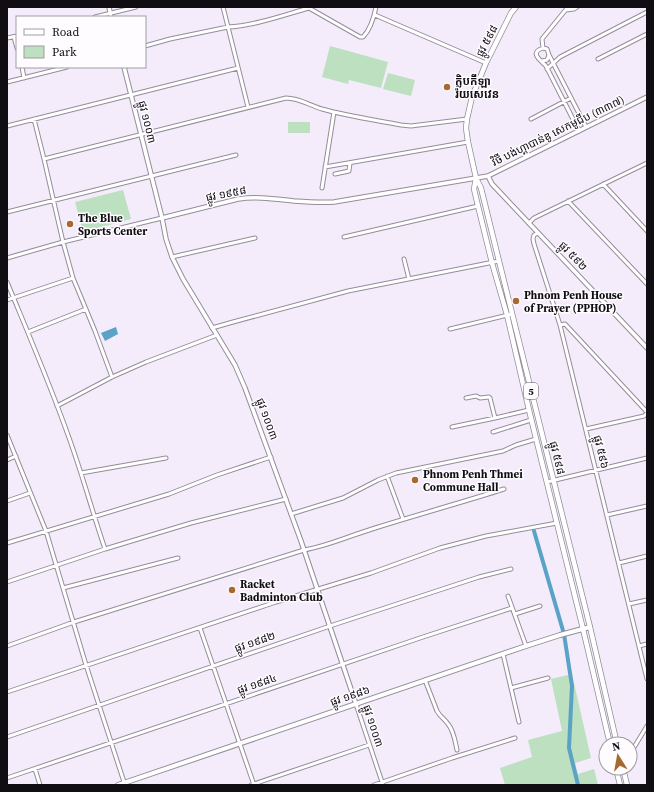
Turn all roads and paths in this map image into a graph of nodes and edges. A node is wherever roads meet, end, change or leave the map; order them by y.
1 (109, 7) edge
2 (136, 7) edge
3 (223, 7) edge
4 (376, 7) edge
5 (516, 7) edge
6 (577, 7) edge
7 (309, 8) edge
8 (567, 9) edge
9 (647, 12) edge
10 (111, 15) edge
11 (374, 15) junction
12 (228, 27) junction
13 (647, 34) edge
14 (16, 36) edge
15 (7, 38) edge
16 (146, 46) edge
17 (543, 48) junction
18 (549, 55) junction
19 (598, 59) dead end
20 (542, 61) junction
21 (486, 63) junction
22 (553, 63) junction
23 (22, 68) edge
24 (63, 68) edge
25 (124, 68) edge
26 (238, 68) junction
27 (547, 69) junction
28 (24, 78) junction
29 (7, 82) edge
30 (130, 94) junction
31 (647, 97) edge
32 (571, 98) junction
33 (564, 102) junction
34 (248, 107) junction
35 (334, 112) junction
36 (34, 119) junction
37 (467, 119) junction
38 (531, 119) dead end
39 (7, 126) edge
40 (586, 127) junction
41 (579, 131) junction
42 (141, 134) junction
43 (468, 142) junction
44 (236, 154) dead end
45 (44, 159) junction
46 (350, 163) junction
47 (647, 163) edge
48 (325, 167) junction
49 (335, 174) dead end
50 (151, 176) junction
51 (488, 176) junction
52 (476, 178) junction
53 (603, 184) junction
54 (322, 188) dead end
55 (54, 201) junction
56 (568, 201) junction
57 (478, 206) junction
58 (7, 212) edge
59 (162, 218) junction
60 (528, 223) junction
61 (647, 231) edge
62 (538, 233) junction
63 (344, 237) dead end
64 (255, 238) dead end
65 (63, 242) junction
66 (172, 257) junction
67 (7, 258) edge
68 (404, 259) dead end
69 (499, 261) junction
70 (492, 263) junction
71 (73, 278) junction
72 (409, 279) junction
73 (7, 282) edge
74 (647, 284) edge
75 (14, 298) junction
76 (7, 300) edge
77 (86, 309) junction
78 (509, 315) junction
79 (560, 325) junction
80 (212, 328) junction
81 (450, 329) dead end
82 (28, 332) junction
83 (217, 335) junction
84 (647, 348) edge
85 (112, 377) junction
86 (466, 398) dead end
87 (57, 406) junction
88 (529, 410) junction
89 (647, 413) edge
90 (495, 418) junction
91 (531, 420) junction
92 (452, 427) dead end
93 (586, 429) junction
94 (493, 432) dead end
95 (7, 435) edge
96 (536, 439) junction
97 (16, 456) junction
98 (271, 457) junction
99 (166, 458) dead end
100 (647, 458) edge
101 (7, 460) edge
102 (596, 470) junction
103 (81, 473) junction
104 (387, 476) junction
105 (553, 480) junction
106 (547, 482) junction
107 (504, 489) dead end
108 (30, 493) junction
109 (286, 499) junction
110 (7, 501) edge
111 (647, 506) edge
112 (291, 514) junction
113 (607, 515) junction
114 (94, 516) junction
115 (403, 519) junction
116 (557, 523) junction
117 (46, 531) junction
118 (7, 543) edge
119 (105, 549) junction
120 (304, 550) junction
121 (647, 556) edge
122 (178, 558) dead end
123 (619, 563) junction
124 (56, 565) junction
125 (511, 569) dead end
126 (7, 582) edge
127 (63, 588) junction
128 (317, 589) junction
129 (508, 596) dead end
130 (647, 600) edge
131 (629, 604) junction
132 (540, 606) dead end
133 (512, 608) junction
134 (515, 614) junction
135 (74, 622) junction
136 (330, 626) junction
137 (200, 628) junction
138 (590, 628) junction
139 (583, 629) junction
140 (647, 644) edge
141 (7, 646) edge
142 (526, 646) junction
143 (639, 646) junction
144 (503, 654) junction
145 (342, 664) junction
146 (86, 665) junction
147 (213, 666) junction
148 (600, 668) junction
149 (592, 669) junction
150 (548, 678) dead end
151 (647, 679) edge
152 (425, 680) junction
153 (511, 688) junction
154 (7, 692) edge
155 (226, 704) junction
156 (356, 704) junction
157 (99, 705) junction
158 (519, 722) dead end
159 (647, 726) edge
160 (608, 736) edge
161 (615, 736) edge
162 (7, 737) edge
163 (515, 738) dead end
164 (638, 741) edge
165 (111, 743) junction
166 (240, 743) junction
167 (369, 745) junction
168 (458, 750) dead end
169 (35, 769) junction
170 (7, 778) edge
171 (124, 784) edge
172 (382, 784) edge
173 (40, 785) edge
174 (118, 785) edge
175 (253, 785) edge
176 (374, 785) edge

1 - 10 street
2 - 10 street
3 - 12 street
4 - 11 street
5 - 21 main road, ផ្លូវ ៥៩៨ / 5
6 - 8 street
7 - 11 street
7 - 12 street
8 - 17 street
9 - 22 street
11 - 21 street
12 - 16 street
12 - 26 street
13 - 19 street
14 - 15 street
17 - 18 street
17 - 20 street
18 - 20 street
18 - 22 street
20 - 27 street
21 - 37 main road, ផ្លូវ ៥៩៨ / 5
22 - 27 street
22 - 32 street
23 - 28 street
24 - 28 street
25 - 30 street, ផ្លូវ ១០០៣
26 - 30 street
26 - 34 street
27 - 33 street
28 - 29 street
30 - 36 street
30 - 42 street, ផ្លូវ ១០០៣
31 - 40 street, វិថី បង់ហ្គាបាន់ឌូ សេកមូជីប (៣៣៧)
32 - 33 street
32 - 40 street
33 - 38 street
33 - 41 street
34 - 35 street
34 - 42 street
35 - 37 street
35 - 48 street
36 - 39 street
36 - 45 street
37 - 43 main road, ផ្លូវ ៥៩៨ / 5
40 - 41 street, វិថី បង់ហ្គាបាន់ឌូ សេកមូជីប (៣៣៧)
41 - 51 street, វិថី បង់ហ្គាបាន់ឌូ សេកមូជីប (៣៣៧)
42 - 45 street
42 - 50 street, ផ្លូវ ១០០៣
43 - 46 street
43 - 52 main road, ផ្លូវ ៥៩៨ / 5
44 - 50 street
45 - 55 street
46 - 48 street
46 - 49 street
47 - 53 street
48 - 54 street
50 - 55 street
50 - 59 street, ផ្លូវ ១០០៣
51 - 52 street, វិថី បង់ហ្គាបាន់ឌូ សេកមូជីប (៣៣៧)
51 - 60 street, ផ្លូវ ៥៩២
52 - 57 main road, ផ្លូវ ៥៩៨ / 5
52 - 59 street, ផ្លូវ ១៩៥៨
52 - 69 main road, ផ្លូវ ៥៩៨ / 5
53 - 56 street
53 - 61 street
55 - 58 street
55 - 65 street
56 - 60 street
56 - 74 street
57 - 63 street
57 - 70 main road, ផ្លូវ ៥៩៨ / 5
59 - 65 street, ផ្លូវ ១៩៥៨
59 - 66 street, ផ្លូវ ១០០៣
60 - 62 street, ផ្លូវ ៥៩២
62 - 79 street, ផ្លូវ ៥៩៦
62 - 84 street, ផ្លូវ ៥៩២
64 - 66 street
65 - 67 street, ផ្លូវ ១៩៥៨
65 - 71 street
66 - 80 street, ផ្លូវ ១០០៣
68 - 72 street
69 - 70 street
69 - 78 main road, ផ្លូវ ៥៩៨ / 5
70 - 72 street
70 - 78 main road, ផ្លូវ ៥៩៨ / 5
71 - 75 street
71 - 77 street
72 - 80 street
73 - 75 street
75 - 76 street
75 - 82 street
77 - 82 street
77 - 85 street
78 - 81 street
78 - 88 main road, ផ្លូវ ៥៩៨ / 5
78 - 105 main road, ផ្លូវ ៥៩៨ / 5
79 - 89 street
79 - 93 street, ផ្លូវ ៥៩៦
80 - 83 street, ផ្លូវ ១០០៣
82 - 87 street
83 - 85 street
83 - 98 street, ផ្លូវ ១០០៣
85 - 87 street
86 - 90 street
87 - 103 street
88 - 90 street
88 - 91 main road, ផ្លូវ ៥៩៨ / 5
89 - 93 street
90 - 92 street
91 - 94 street
91 - 96 main road, ផ្លូវ ៥៩៨ / 5
93 - 102 street, ផ្លូវ ៥៩៦
95 - 97 street
96 - 104 street
96 - 106 main road, ផ្លូវ ៥៩៨ / 5
97 - 101 street
97 - 108 street
98 - 109 street, ផ្លូវ ១០០៣
98 - 114 street
99 - 103 street
100 - 102 street
102 - 105 street
102 - 113 street, ផ្លូវ ៥៩៦
103 - 114 street
104 - 112 street
104 - 115 street
105 - 106 street
105 - 138 main road, ផ្លូវ ៥៩៨ / 5
106 - 116 main road, ផ្លូវ ៥៩៨ / 5
107 - 115 street
108 - 110 street
108 - 117 street
109 - 112 street, ផ្លូវ ១០០៣
109 - 119 street
111 - 113 street
112 - 120 street, ផ្លូវ ១០០៣
113 - 123 street, ផ្លូវ ៥៩៦
114 - 117 street
114 - 119 street
115 - 120 street
116 - 128 street
116 - 139 main road, ផ្លូវ ៥៩៨ / 5
117 - 118 street
117 - 124 street
119 - 124 street
120 - 128 street, ផ្លូវ ១០០៣
120 - 135 street
121 - 123 street
122 - 127 street
123 - 131 street, ផ្លូវ ៥៩៦
124 - 126 street
124 - 127 street
125 - 136 street, ផ្លូវ ១៩៨២
127 - 135 street
128 - 136 street, ផ្លូវ ១០០៣
128 - 137 street
129 - 133 street
130 - 131 street
131 - 143 street, ផ្លូវ ៥៩៦
132 - 134 street
133 - 134 street
133 - 145 street, ផ្លូវ ១៩៨៤
134 - 142 street
135 - 141 street
135 - 146 street
136 - 145 street, ផ្លូវ ១០០៣
136 - 147 street, ផ្លូវ ១៩៨២
137 - 146 street
137 - 147 street
138 - 139 main road, ផ្លូវ ១៩៨៦
138 - 148 main road, ផ្លូវ ៥៩៨ / 5
139 - 142 main road, ផ្លូវ ១៩៨៦
139 - 149 main road, ផ្លូវ ៥៩៨ / 5
140 - 143 street
142 - 144 main road, ផ្លូវ ១៩៨៦
143 - 151 street, ផ្លូវ ៥៩៦
144 - 152 main road, ផ្លូវ ១៩៨៦
144 - 153 street
145 - 155 street, ផ្លូវ ១៩៨៤
145 - 156 street, ផ្លូវ ១០០៣
146 - 154 street
146 - 157 street
147 - 155 street
147 - 157 street, ផ្លូវ ១៩៨២
148 - 149 main road
148 - 161 main road, ផ្លូវ ៥៩៨ / 5
149 - 160 main road, ផ្លូវ ៥៩៨ / 5
150 - 153 street
152 - 156 main road, ផ្លូវ ១៩៨៦
152 - 168 street
153 - 158 street
155 - 165 street, ផ្លូវ ១៩៨៤
155 - 166 street
156 - 166 main road, ផ្លូវ ១៩៨៦
156 - 167 street, ផ្លូវ ១០០៣
157 - 162 street, ផ្លូវ ១៩៨២
157 - 165 street
159 - 164 street
163 - 172 street
165 - 169 street, ផ្លូវ ១៩៨៤
165 - 171 street
166 - 171 main road, ផ្លូវ ១៩៨៦
166 - 175 street
167 - 172 street, ផ្លូវ ១០០៣
167 - 175 street
169 - 170 street, ផ្លូវ ១៩៨៤
169 - 173 street
171 - 174 main road, ផ្លូវ ១៩៨៦
172 - 176 street

